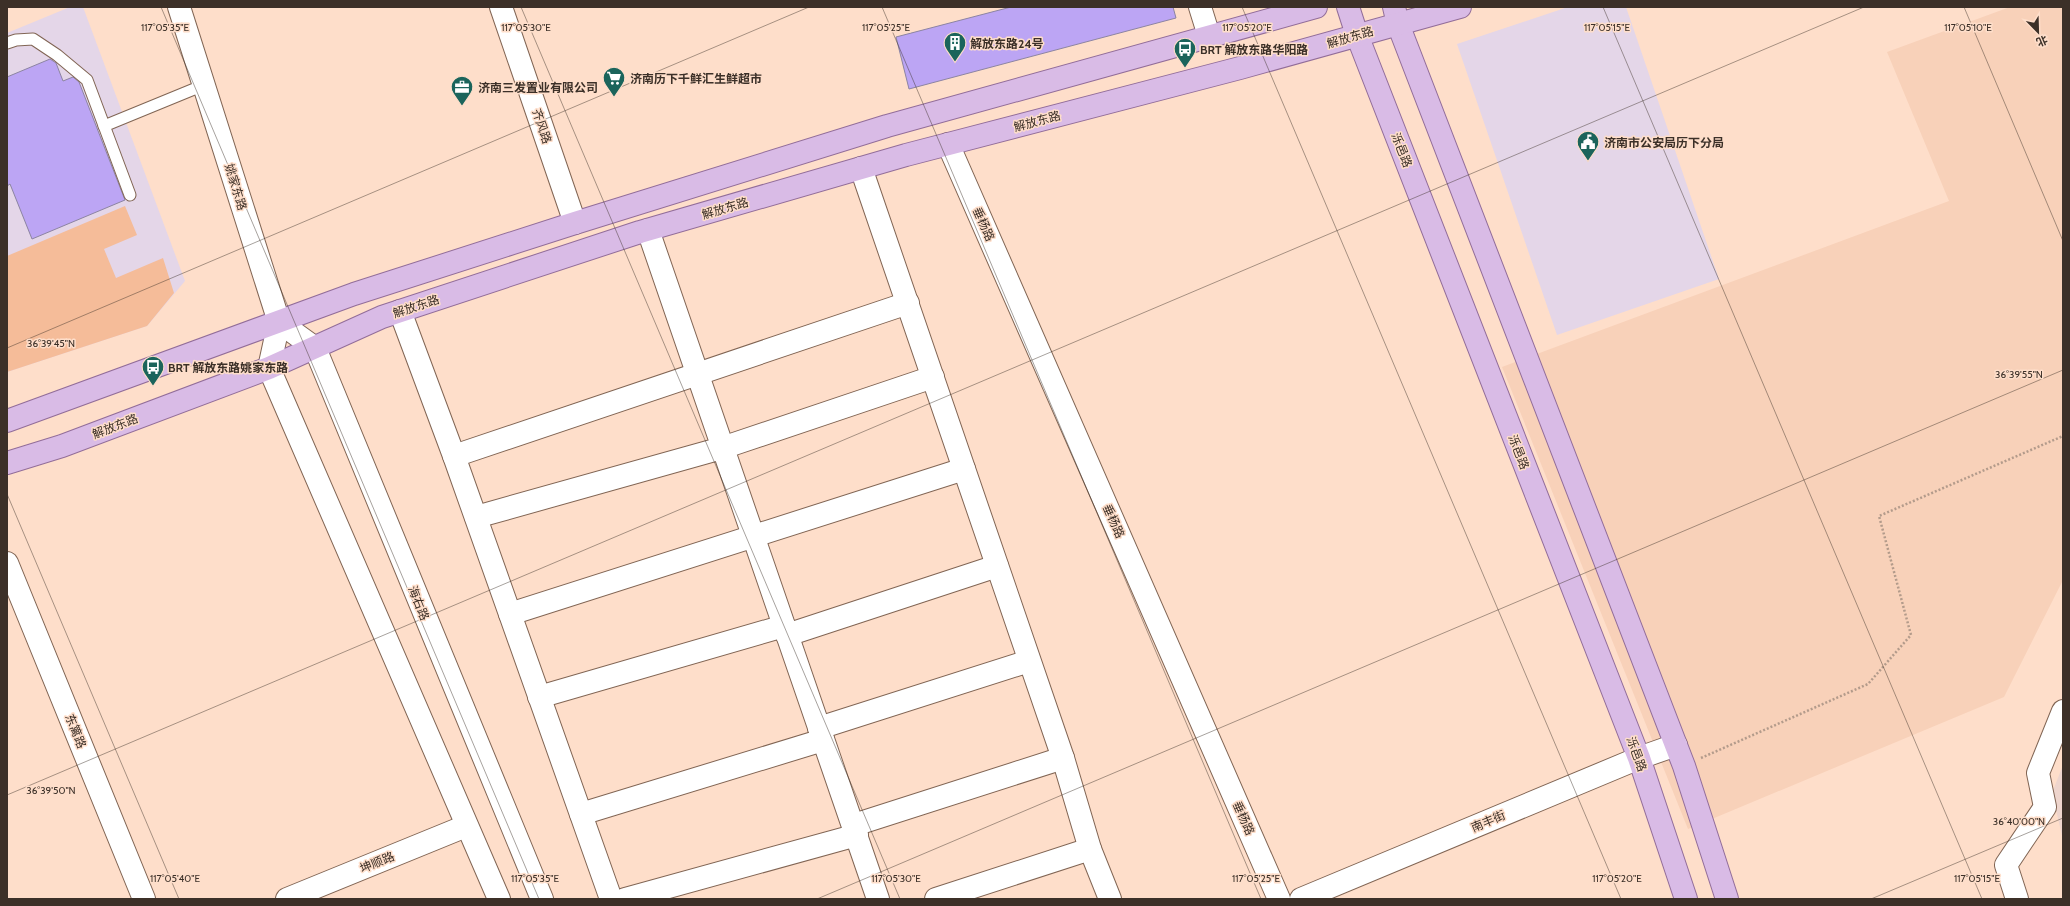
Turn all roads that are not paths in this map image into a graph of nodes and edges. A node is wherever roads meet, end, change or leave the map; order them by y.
1 (179, 7) edge
2 (501, 7) edge
3 (1200, 7) edge
4 (1316, 7) edge
5 (1348, 7) edge
6 (1460, 7) edge
7 (1396, 15) edge
8 (1357, 35) junction
9 (1209, 36) junction
10 (7, 43) edge
11 (204, 85) junction
12 (104, 126) junction
13 (948, 144) junction
14 (861, 168) junction
15 (130, 194) dead end
16 (575, 223) junction
17 (648, 230) junction
18 (908, 303) junction
19 (400, 311) junction
20 (279, 322) junction
21 (314, 348) junction
22 (269, 368) junction
23 (697, 374) junction
24 (933, 376) junction
25 (7, 421) edge
26 (722, 448) junction
27 (454, 456) junction
28 (7, 463) edge
29 (964, 469) junction
30 (476, 517) junction
31 (753, 537) junction
32 (7, 563) edge
33 (997, 566) junction
34 (510, 614) junction
35 (785, 630) junction
36 (1030, 660) junction
37 (539, 696) junction
38 (2063, 711) edge
39 (821, 734) junction
40 (1676, 745) junction
41 (1063, 758) junction
42 (1639, 758) junction
43 (2054, 804) edge
44 (581, 814) junction
45 (466, 826) junction
46 (856, 830) junction
47 (1090, 849) junction
48 (950, 897) edge
49 (144, 899) edge
50 (287, 899) edge
51 (499, 899) edge
52 (542, 899) edge
53 (611, 899) edge
54 (625, 899) edge
55 (878, 899) edge
56 (1110, 899) edge
57 (1279, 899) edge
58 (1301, 899) edge
59 (1686, 899) edge
60 (1727, 899) edge
61 (2017, 899) edge

1 - 11 street, 姚家东路
2 - 16 street, 齐风路
3 - 9 street
4 - 9 main road
5 - 8 main road, 泺邑路
6 - 7 main road, 解放东路
7 - 8 main road, 解放东路
7 - 40 main road
8 - 13 main road, 解放东路
8 - 42 main road, 泺邑路
9 - 16 main road
10 - 12 lane
11 - 12 lane
11 - 20 street, 姚家东路
12 - 15 lane
13 - 14 main road, 解放东路
13 - 57 street, 垂杨路
14 - 17 main road, 解放东路
14 - 18 street
16 - 20 main road
17 - 19 main road, 解放东路
17 - 23 street
18 - 23 street
18 - 24 street
19 - 21 main road, 解放东路
19 - 27 street
20 - 21 street
20 - 22 street, 姚家东路
20 - 25 main road
21 - 22 main road, 解放东路
21 - 52 street, 海右路
22 - 28 main road, 解放东路
22 - 45 street
23 - 26 street
23 - 27 street
24 - 26 street
24 - 29 street
26 - 30 street
26 - 31 street
27 - 30 street
29 - 31 street
29 - 33 street
30 - 34 street
31 - 34 street
31 - 35 street
32 - 49 street, 东篱路
33 - 35 street
33 - 36 street
34 - 37 street
35 - 37 street
35 - 39 street
36 - 39 street
36 - 41 street
37 - 44 street
38 - 43 street
39 - 44 street
39 - 46 street
40 - 42 street, 南丰街
40 - 60 main road
41 - 46 street
41 - 47 street
42 - 58 street, 南丰街
42 - 59 main road, 泺邑路
43 - 61 street
44 - 53 street
45 - 50 street, 坤顺路
45 - 51 street
46 - 54 street
46 - 55 street
47 - 48 street
47 - 56 street

